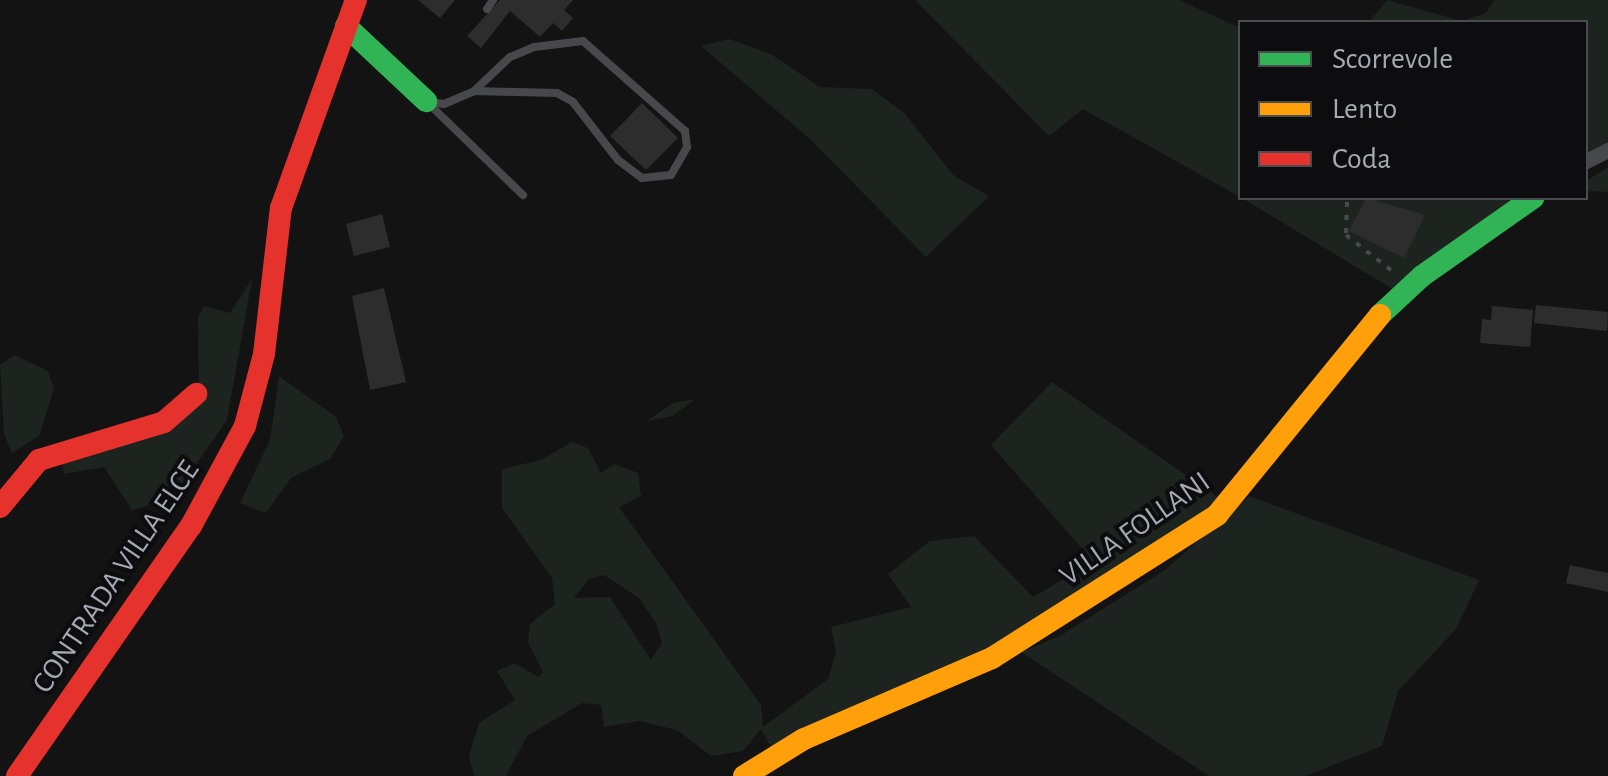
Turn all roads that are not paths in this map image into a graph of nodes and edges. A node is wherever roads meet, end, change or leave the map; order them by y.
1 (356, 0) edge
2 (494, 0) edge
3 (488, 9) dead end
4 (346, 26) junction
5 (474, 91) junction
6 (426, 101) junction
7 (522, 195) dead end
8 (1530, 200) edge
9 (196, 394) dead end
10 (0, 507) edge
11 (17, 776) edge
12 (744, 776) edge

1 - 4 street, CONTRADA VILLA ELCE
2 - 3 lane
4 - 6 street
4 - 11 street, CONTRADA VILLA ELCE
5 - 5 lane
5 - 6 lane
6 - 7 lane
8 - 12 street, VILLA FOLLANI
9 - 10 street

